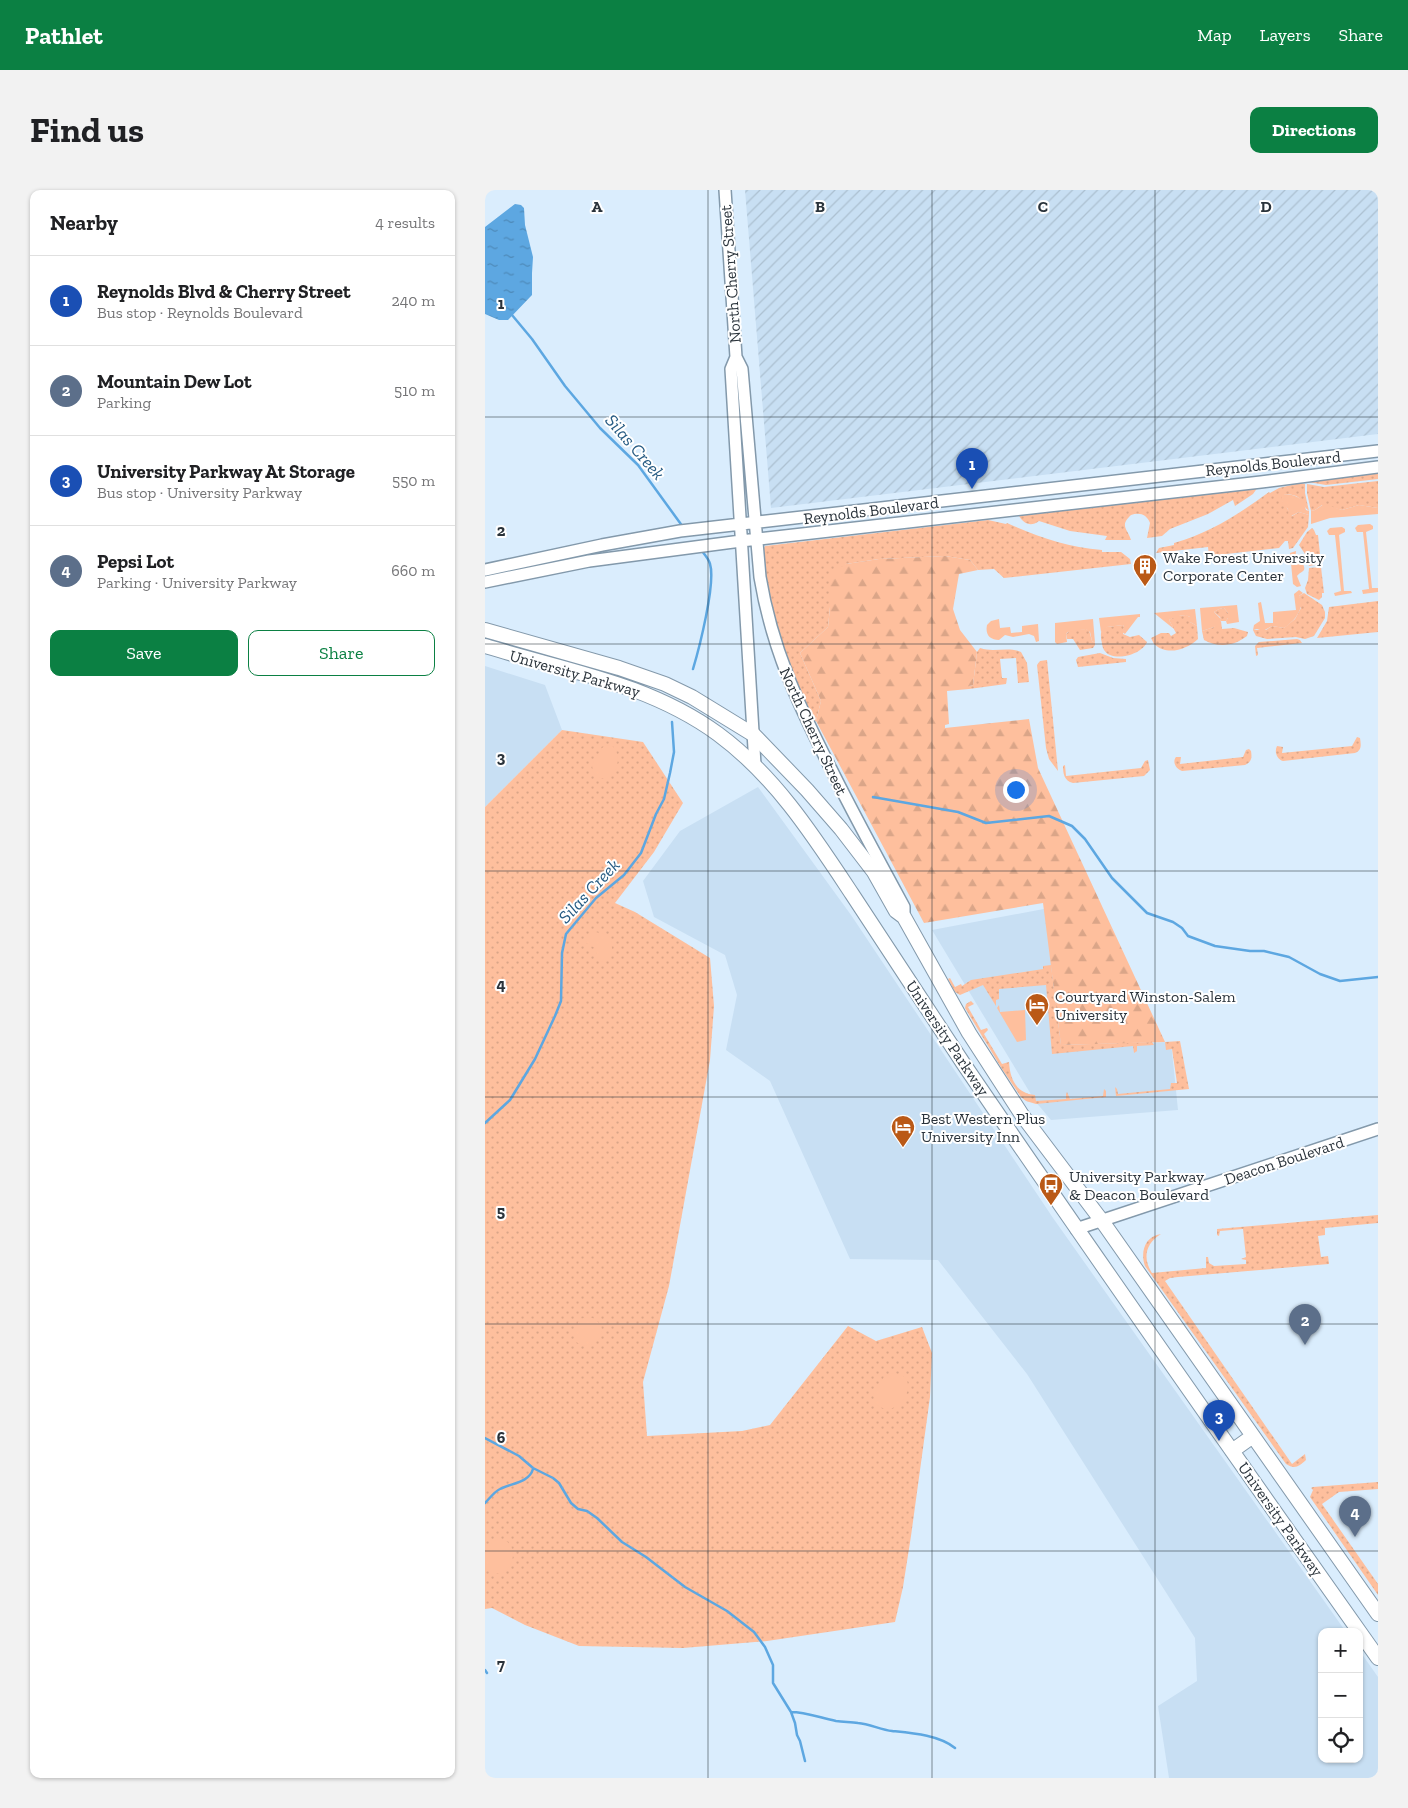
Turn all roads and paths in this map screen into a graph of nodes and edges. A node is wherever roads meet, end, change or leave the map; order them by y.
1 (725, 190) edge
2 (736, 357) junction
3 (1378, 451) edge
4 (1378, 467) edge
5 (755, 523) junction
6 (740, 524) junction
7 (757, 540) junction
8 (741, 541) junction
9 (485, 570) edge
10 (485, 582) edge
11 (485, 630) edge
12 (485, 646) edge
13 (754, 735) junction
14 (755, 765) junction
15 (905, 917) junction
16 (1378, 1130) edge
17 (1102, 1221) junction
18 (1076, 1229) junction
19 (1253, 1436) junction
20 (1232, 1450) junction
21 (1378, 1614) edge
22 (1377, 1654) edge

1 - 2 main road, North Cherry Street
2 - 5 main road, North Cherry Street
2 - 6 main road, North Cherry Street
3 - 5 main road, Reynolds Boulevard
4 - 7 main road, Reynolds Boulevard
5 - 6 main road, Reynolds Boulevard
5 - 7 main road, North Cherry Street
6 - 8 main road, North Cherry Street
6 - 9 main road, Reynolds Boulevard
7 - 8 main road, Reynolds Boulevard
7 - 15 main road, North Cherry Street
8 - 10 main road, Reynolds Boulevard
8 - 13 main road, North Cherry Street
11 - 13 main road, University Parkway
12 - 14 main road, University Parkway
13 - 14 main road, North Cherry Street
13 - 15 main road, University Parkway
14 - 18 main road, University Parkway
15 - 17 main road, University Parkway
16 - 17 main road, Deacon Boulevard
17 - 18 main road, Deacon Boulevard
17 - 19 main road, University Parkway
18 - 20 main road, University Parkway
19 - 20 main road
19 - 21 main road, University Parkway
20 - 22 main road, University Parkway

